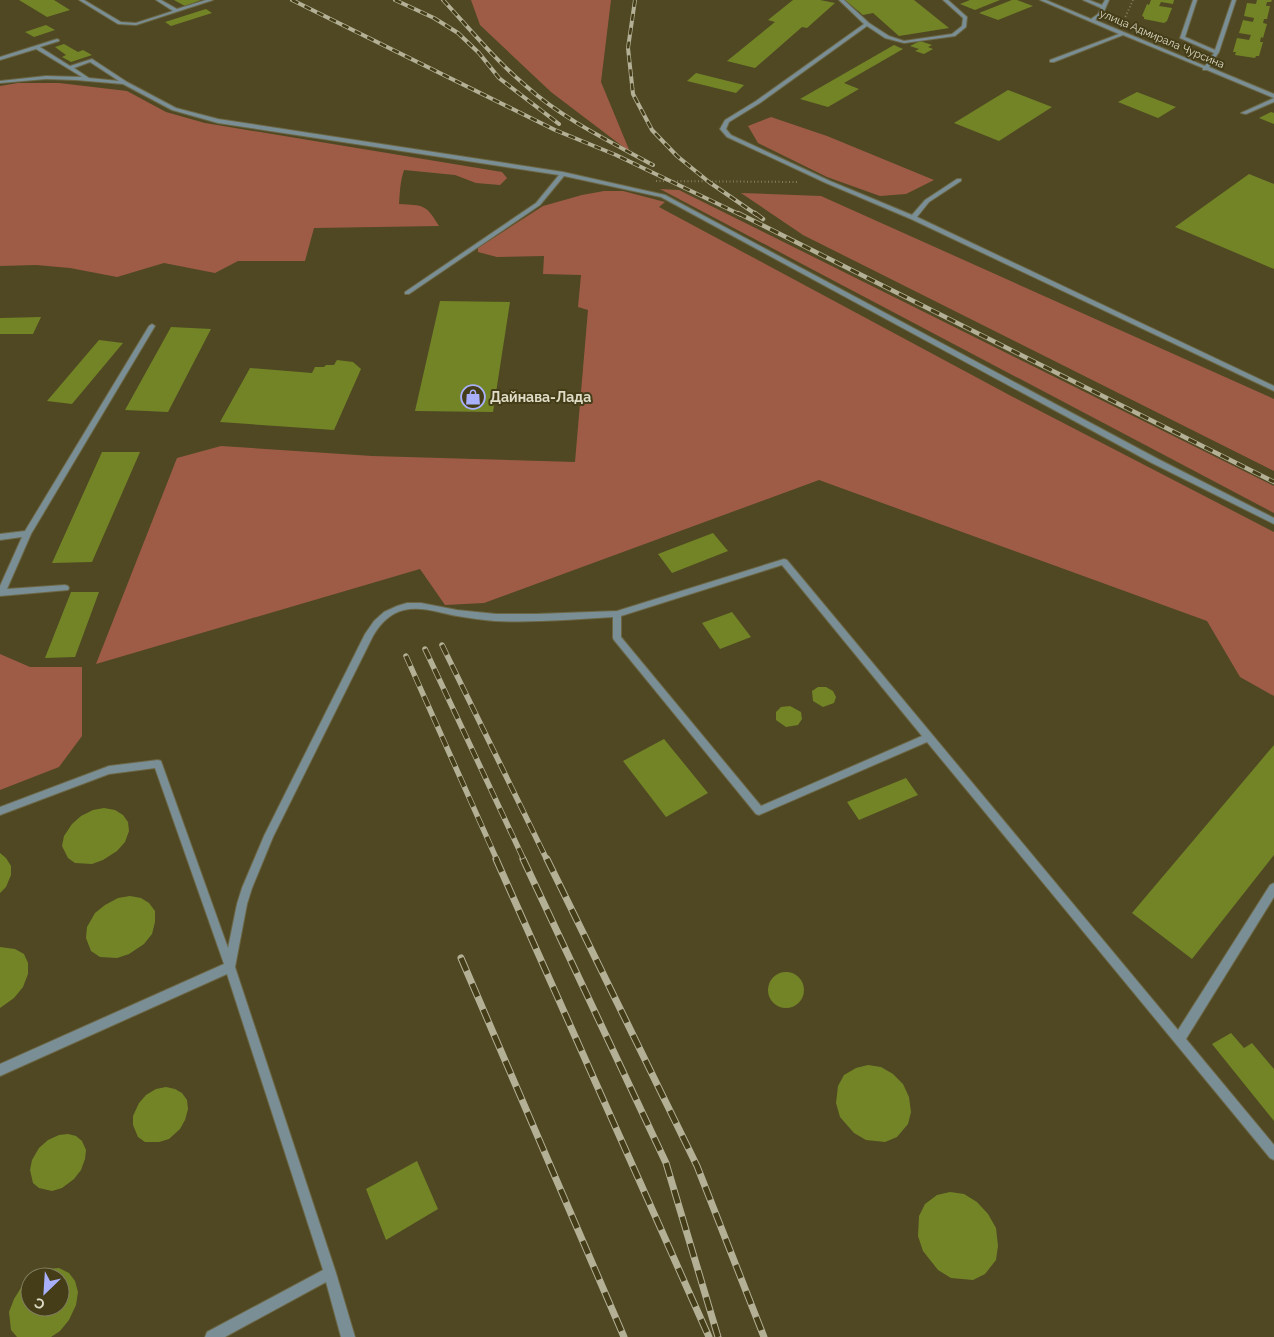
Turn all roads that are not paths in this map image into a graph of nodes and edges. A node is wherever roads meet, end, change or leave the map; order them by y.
1 (81, 0) edge
2 (158, 0) edge
3 (211, 0) edge
4 (841, 0) edge
5 (945, 0) edge
6 (1042, 0) edge
7 (1084, 0) edge
8 (1107, 0) edge
9 (1195, 0) edge
10 (1234, 0) edge
11 (1104, 7) junction
12 (177, 11) junction
13 (1091, 21) junction
14 (867, 24) junction
15 (1122, 34) junction
16 (58, 40) dead end
17 (36, 47) junction
18 (1217, 52) junction
19 (0, 59) edge
20 (1052, 61) dead end
21 (69, 68) junction
22 (1205, 69) junction
23 (89, 79) junction
24 (0, 82) edge
25 (125, 83) junction
26 (1274, 98) edge
27 (1244, 113) dead end
28 (563, 174) junction
29 (959, 180) dead end
30 (913, 218) junction
31 (407, 293) dead end
32 (152, 326) dead end
33 (1274, 389) edge
34 (1274, 521) edge
35 (27, 534) junction
36 (0, 537) edge
37 (65, 588) dead end
38 (1, 593) edge
39 (617, 614) junction
40 (929, 737) junction
41 (0, 811) edge
42 (1274, 888) edge
43 (230, 967) junction
44 (1179, 1039) junction
45 (0, 1070) edge
46 (1274, 1154) edge
47 (330, 1273) junction
48 (212, 1337) edge
49 (348, 1337) edge

1 - 12 street
2 - 12 street
3 - 12 street
4 - 14 street
5 - 14 street
6 - 13 street, улица Адмирала Чурсина
7 - 11 street
8 - 11 street
9 - 18 street
10 - 18 street
11 - 13 street
13 - 15 street, улица Адмирала Чурсина
14 - 30 street
15 - 20 street
15 - 22 street, улица Адмирала Чурсина
16 - 17 street
17 - 19 street
17 - 21 street
18 - 22 street
21 - 23 street
21 - 25 street
22 - 26 street, улица Адмирала Чурсина
23 - 24 street
23 - 25 street
25 - 28 street
26 - 27 street
28 - 31 lane
28 - 34 street
29 - 30 street
30 - 33 street
32 - 35 street
35 - 36 street
35 - 38 street
37 - 38 street
39 - 40 street
39 - 40 street
39 - 43 street
40 - 44 street
41 - 43 street
42 - 44 street
43 - 45 street
43 - 47 street
44 - 46 street
47 - 48 street
47 - 49 street

